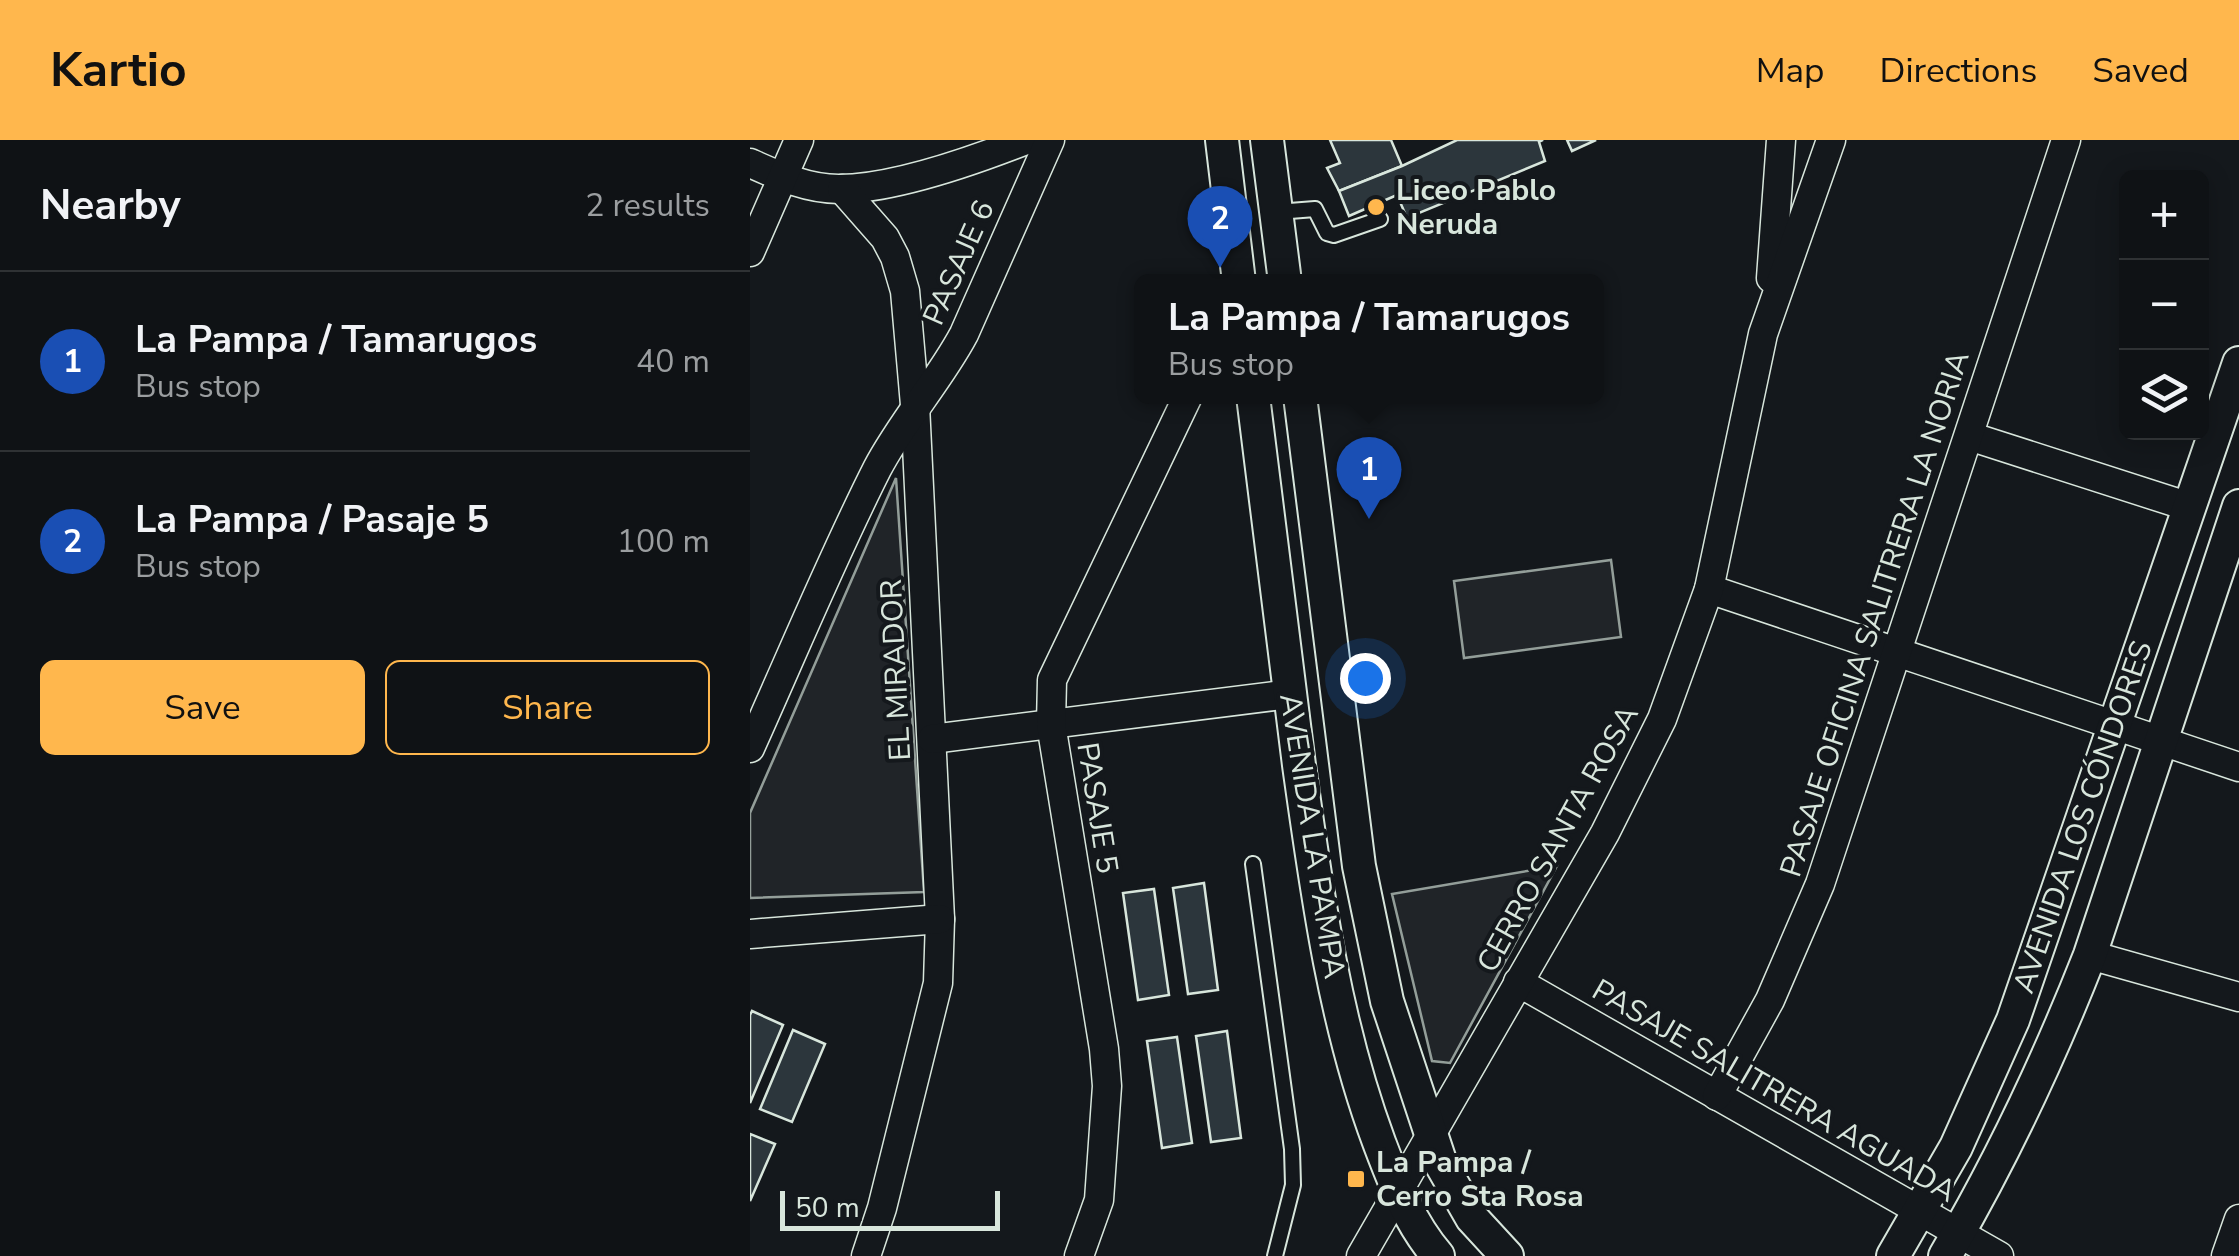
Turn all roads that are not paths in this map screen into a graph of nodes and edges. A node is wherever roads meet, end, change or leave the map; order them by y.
1 (799, 140) edge
2 (1026, 140) edge
3 (1050, 140) edge
4 (1222, 140) edge
5 (1268, 140) edge
6 (1781, 140) edge
7 (1831, 140) edge
8 (2066, 140) edge
9 (750, 164) edge
10 (782, 178) junction
11 (842, 189) junction
12 (1276, 212) junction
13 (1380, 219) dead end
14 (750, 252) edge
15 (1237, 274) edge
16 (1284, 274) edge
17 (1763, 334) junction
18 (2239, 363) edge
19 (1184, 404) edge
20 (1254, 404) edge
21 (1301, 404) edge
22 (915, 405) junction
23 (1969, 436) junction
24 (2190, 507) junction
25 (2238, 514) edge
26 (1709, 589) junction
27 (1898, 652) junction
28 (1290, 694) junction
29 (1050, 724) junction
30 (2115, 725) junction
31 (932, 739) junction
32 (2161, 740) junction
33 (750, 748) edge
34 (2239, 767) edge
35 (1253, 864) dead end
36 (940, 920) junction
37 (750, 934) edge
38 (2090, 955) junction
39 (1518, 982) junction
40 (2239, 997) edge
41 (1718, 1096) junction
42 (1430, 1132) junction
43 (1398, 1192) junction
44 (1920, 1212) junction
45 (2239, 1219) edge
46 (1952, 1244) edge
47 (866, 1256) edge
48 (1078, 1256) edge
49 (1275, 1256) edge
50 (1361, 1256) edge
51 (1438, 1256) edge
52 (1507, 1256) edge
53 (1893, 1256) edge
54 (1999, 1256) edge
55 (2226, 1256) edge

1 - 10 street
2 - 11 street
3 - 22 street, PASAJE 6
4 - 15 street
5 - 12 street
6 - 17 street
7 - 17 street, CERRO SANTA ROSA
8 - 23 street, PASAJE OFICINA SALITRERA LA NORIA
9 - 10 street
10 - 11 street
10 - 14 street
11 - 22 street, EL MIRADOR
12 - 13 lane
12 - 16 street
17 - 26 street, CERRO SANTA ROSA
18 - 24 street, AVENIDA LOS CÓNDORES
19 - 29 street, PASAJE 5
20 - 28 street, AVENIDA LA PAMPA
21 - 42 street, AVENIDA LA PAMPA
22 - 31 street, EL MIRADOR
22 - 33 street, PASAJE 6
23 - 24 street
23 - 27 street, PASAJE OFICINA SALITRERA LA NORIA
24 - 30 street, AVENIDA LOS CÓNDORES
25 - 32 street, AVENIDA LOS CÓNDORES
26 - 27 street
26 - 39 street, CERRO SANTA ROSA
27 - 30 street
27 - 41 street, PASAJE OFICINA SALITRERA LA NORIA
28 - 29 street
28 - 43 street, AVENIDA LA PAMPA
29 - 31 street
29 - 48 street, PASAJE 5
30 - 32 street
30 - 44 street, AVENIDA LOS CÓNDORES
31 - 36 street, EL MIRADOR
32 - 34 street
32 - 38 street, AVENIDA LOS CÓNDORES
35 - 49 lane
36 - 37 street
36 - 47 street, EL MIRADOR
38 - 40 street
38 - 46 street, AVENIDA LOS CÓNDORES
39 - 41 street, PASAJE SALITRERA AGUADA
39 - 42 street, CERRO SANTA ROSA
41 - 44 street, PASAJE SALITRERA AGUADA
42 - 43 street, CERRO SANTA ROSA
42 - 52 street, AVENIDA LA PAMPA
43 - 50 street, CERRO SANTA ROSA
43 - 51 street, AVENIDA LA PAMPA
44 - 46 street, PASAJE SALITRERA AGUADA
44 - 53 street, AVENIDA LOS CÓNDORES
45 - 55 street
46 - 54 street, PASAJE SALITRERA AGUADA

